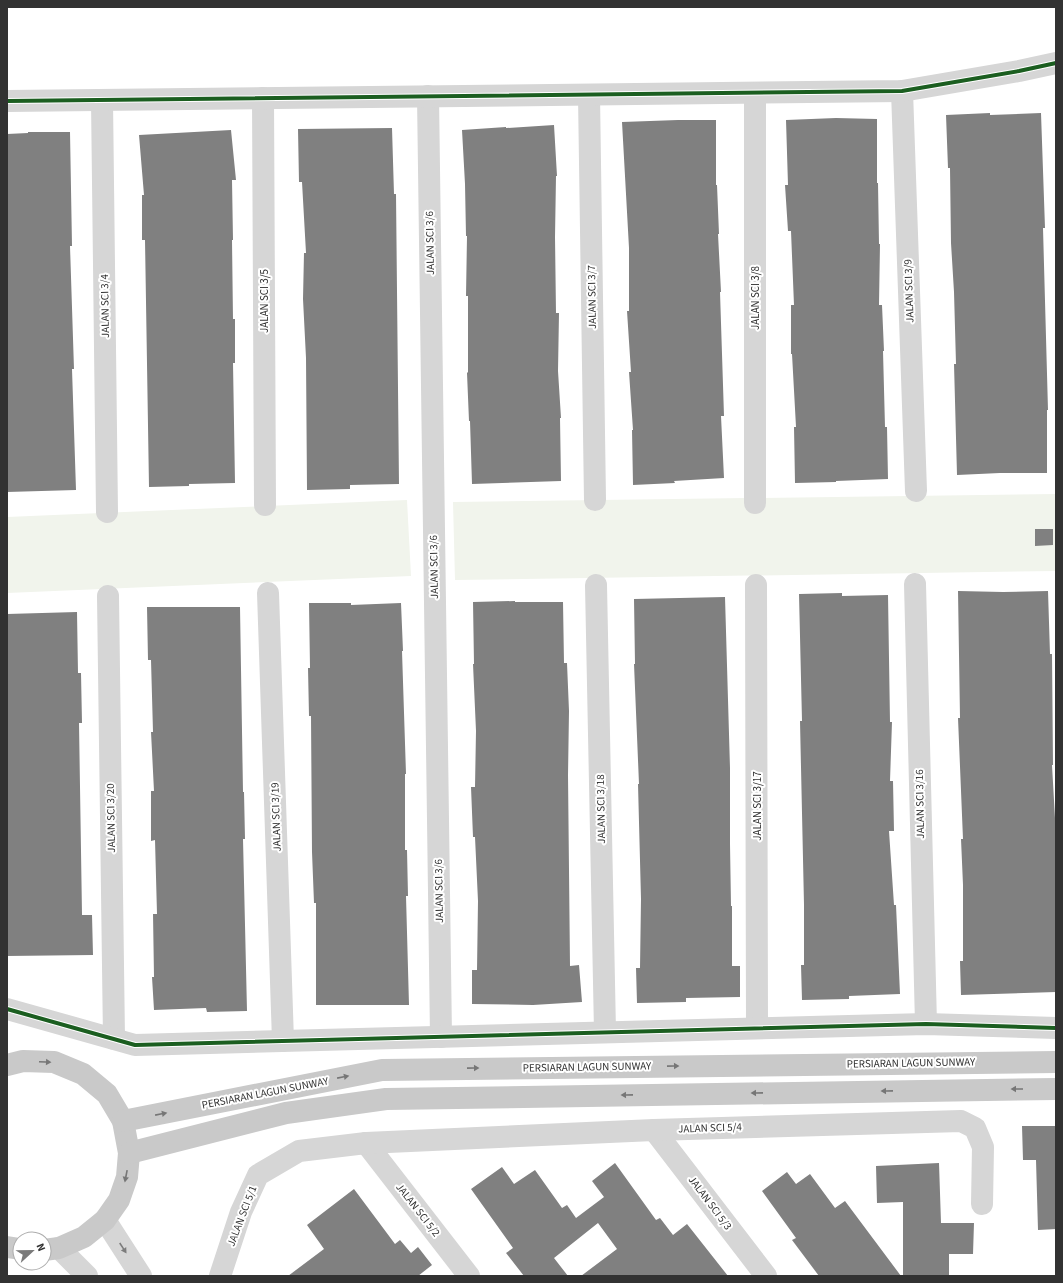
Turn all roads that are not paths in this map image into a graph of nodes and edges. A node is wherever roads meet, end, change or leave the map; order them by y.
1 (1056, 63) edge
2 (902, 91) junction
3 (755, 93) junction
4 (589, 95) junction
5 (428, 96) junction
6 (263, 98) junction
7 (102, 100) junction
8 (7, 101) edge
9 (916, 491) dead end
10 (595, 500) dead end
11 (755, 503) dead end
12 (265, 505) dead end
13 (107, 512) dead end
14 (915, 584) dead end
15 (596, 585) dead end
16 (756, 585) dead end
17 (268, 593) dead end
18 (108, 596) dead end
19 (7, 1009) edge
20 (926, 1024) junction
21 (757, 1028) junction
22 (1056, 1028) edge
23 (605, 1032) junction
24 (441, 1037) junction
25 (114, 1039) junction
26 (284, 1041) junction
27 (1056, 1062) edge
28 (7, 1065) edge
29 (561, 1067) junction
30 (1056, 1089) edge
31 (563, 1096) junction
32 (123, 1121) junction
33 (654, 1130) junction
34 (366, 1143) junction
35 (129, 1153) junction
36 (982, 1204) dead end
37 (105, 1220) junction
38 (52, 1249) edge
39 (87, 1276) edge
40 (141, 1276) edge
41 (220, 1276) edge
42 (469, 1276) edge
43 (766, 1276) edge

1 - 2 street
2 - 3 street
2 - 9 street, JALAN SCI 3/9
3 - 4 street
3 - 11 street, JALAN SCI 3/8
4 - 5 street
4 - 10 street, JALAN SCI 3/7
5 - 6 street
5 - 24 street, JALAN SCI 3/6
6 - 7 street
6 - 12 street, JALAN SCI 3/5
7 - 8 street
7 - 13 street, JALAN SCI 3/4
14 - 20 street, JALAN SCI 3/16
15 - 23 street, JALAN SCI 3/18
16 - 21 street, JALAN SCI 3/17
17 - 26 street, JALAN SCI 3/19
18 - 25 street, JALAN SCI 3/20
19 - 25 street
20 - 21 street
20 - 22 street
21 - 23 street
23 - 24 street
24 - 26 street
25 - 26 street
29 -> 27 main road, PERSIARAN LAGUN SUNWAY
28 -> 32 main road
29 - 31 main road
32 -> 29 main road, PERSIARAN LAGUN SUNWAY
30 -> 31 main road
31 - 35 main road
32 - 35 main road
33 - 34 street, JALAN SCI 5/4
33 - 36 street, JALAN SCI 5/4
33 - 43 street, JALAN SCI 5/3
34 - 41 street, JALAN SCI 5/1
34 - 42 street, JALAN SCI 5/2
35 -> 37 main road
37 - 38 main road
37 -> 40 street
38 - 39 street

